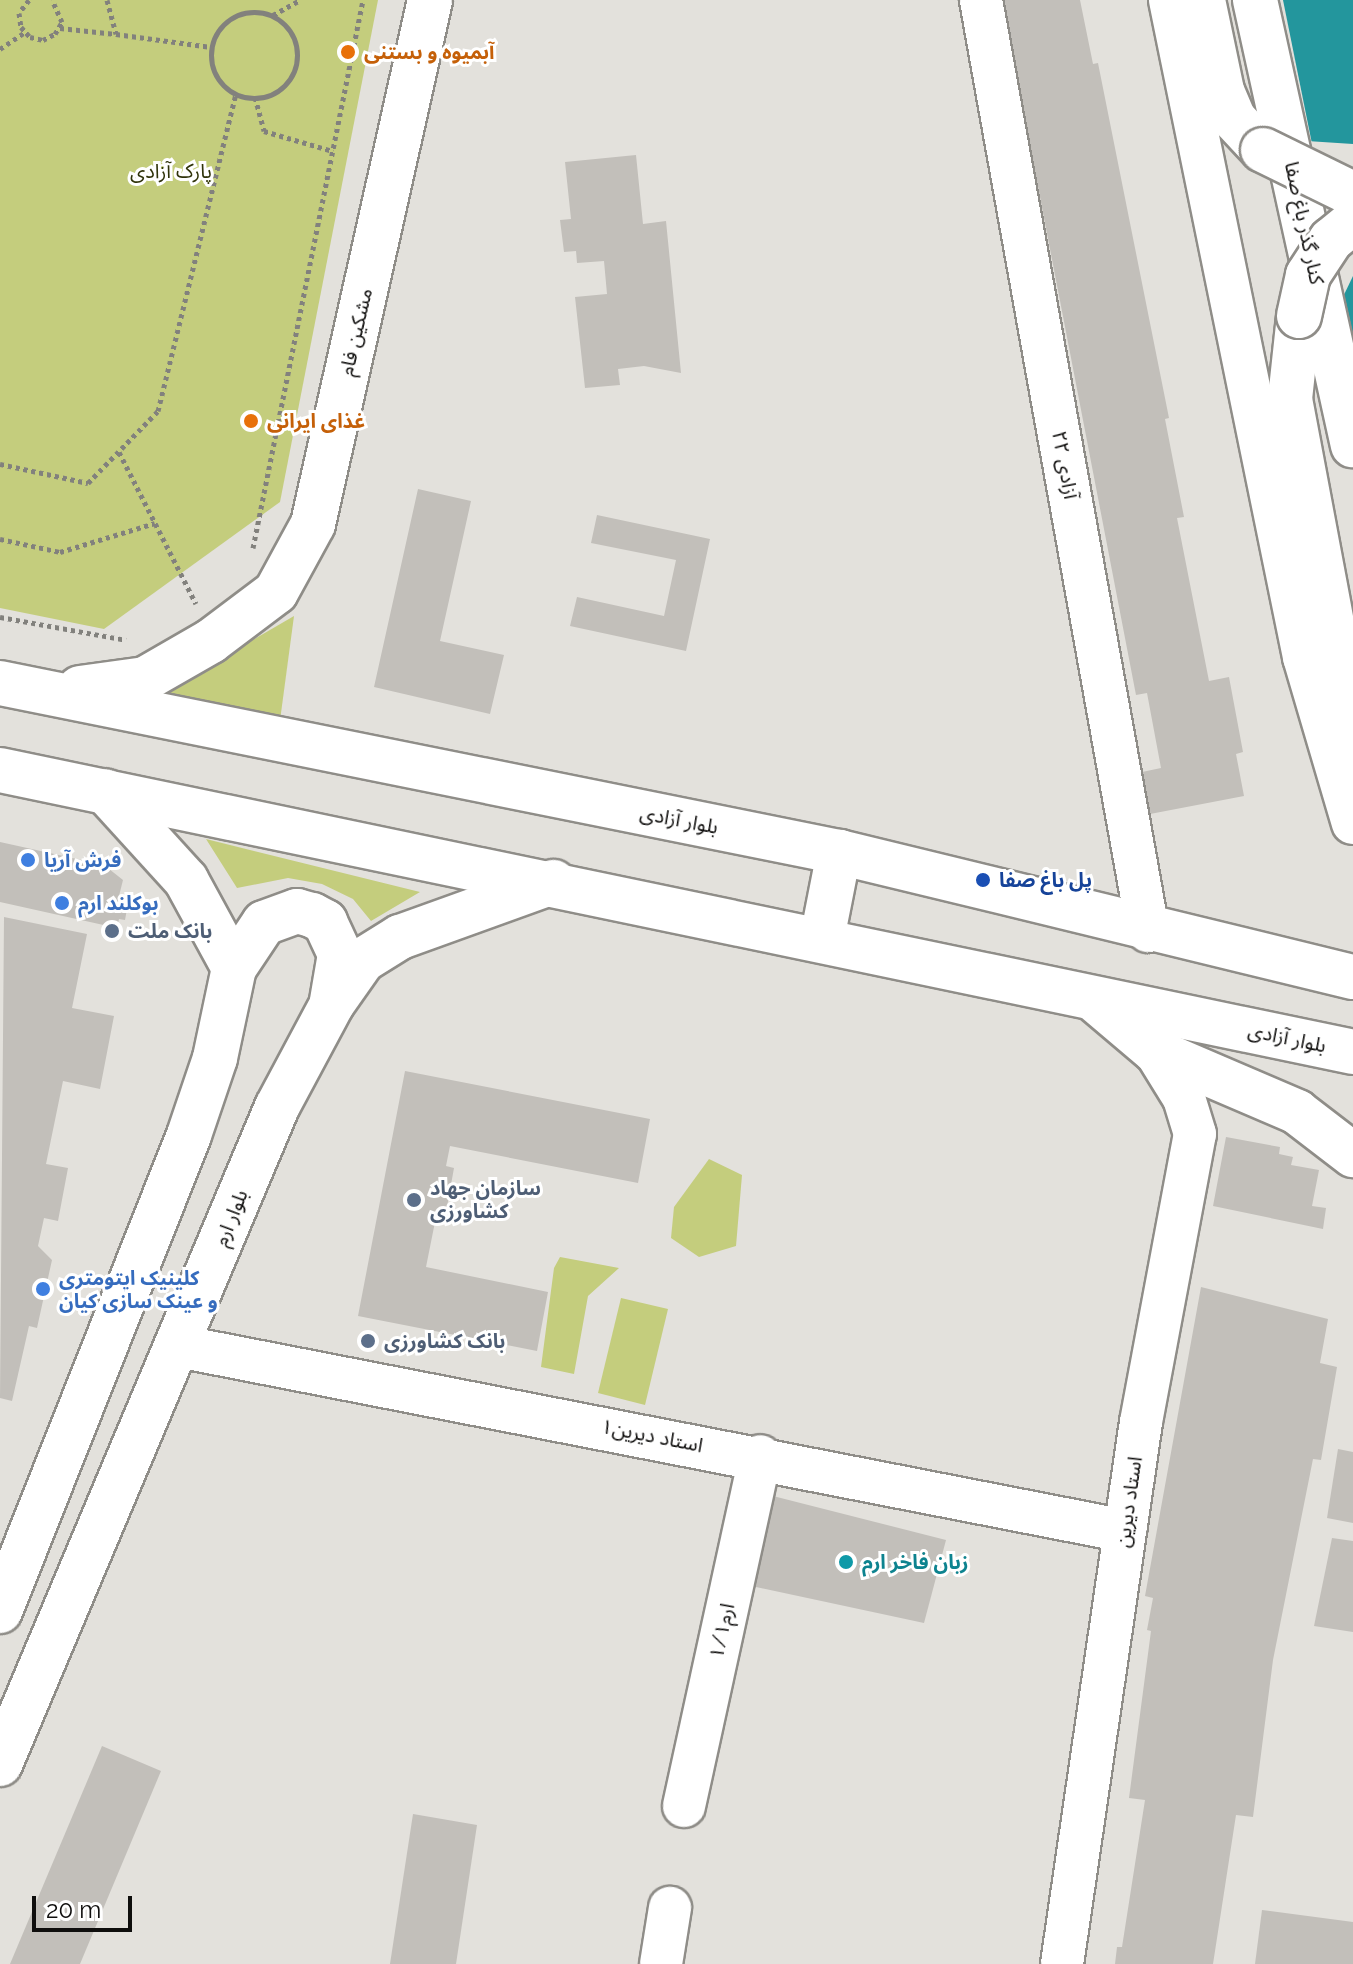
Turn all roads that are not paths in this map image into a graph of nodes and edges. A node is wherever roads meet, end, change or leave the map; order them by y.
1 (430, 0) edge
2 (981, 0) edge
3 (1170, 0) edge
4 (1203, 0) edge
5 (1255, 0) edge
6 (1353, 194) edge
7 (1353, 222) edge
8 (1353, 445) edge
9 (0, 683) edge
10 (44, 692) junction
11 (1353, 736) edge
12 (0, 770) edge
13 (105, 791) junction
14 (1353, 823) edge
15 (839, 852) junction
16 (553, 882) junction
17 (1148, 931) junction
18 (822, 939) junction
19 (234, 968) junction
20 (1353, 977) edge
21 (1096, 1001) junction
22 (332, 1004) junction
23 (1155, 1051) junction
24 (1353, 1052) edge
25 (1353, 1155) edge
26 (178, 1346) junction
27 (760, 1456) junction
28 (1125, 1531) junction
29 (0, 1611) edge
30 (0, 1764) edge
31 (684, 1806) dead end
32 (670, 1908) dead end
33 (661, 1964) edge
34 (1062, 1964) edge

1 - 10 main road, مشکین فام
2 - 17 street, آزادی ۲۲
3 - 14 street
4 - 6 main road, bridge
5 - 8 main road, کنار گذر باغ صفا
7 - 11 main road, bridge
9 - 10 main road, بلوار آزادی
10 - 15 main road, بلوار آزادی
12 - 13 main road, بلوار آزادی
13 - 16 main road, بلوار آزادی
13 - 19 main road
15 - 17 main road, بلوار آزادی
15 - 18 main road
16 - 18 main road, بلوار آزادی
16 - 22 main road, بلوار ارم
17 - 20 main road, بلوار آزادی
18 - 21 main road, بلوار آزادی
19 - 22 main road
19 - 29 main road
21 - 23 main road
21 - 24 main road, بلوار آزادی
22 - 26 main road, بلوار ارم
23 - 25 main road
23 - 28 street, استاد دیرین
26 - 27 street, استاد دیرین۱
26 - 30 main road, بلوار ارم
27 - 28 street, استاد دیرین۱
27 - 31 street, ۱/۱ارم
28 - 34 street, استاد دیرین
32 - 33 street

